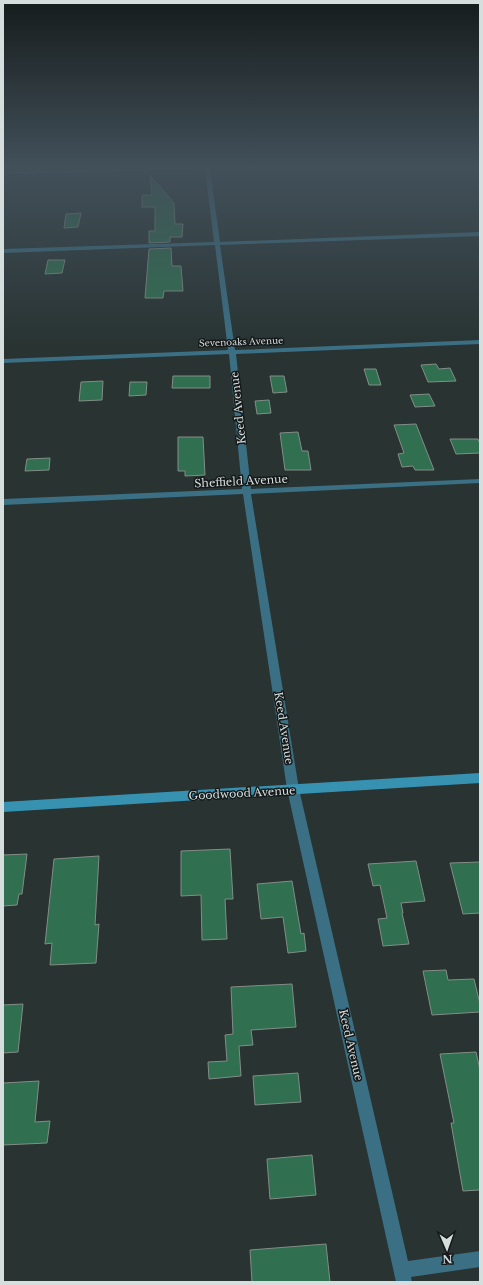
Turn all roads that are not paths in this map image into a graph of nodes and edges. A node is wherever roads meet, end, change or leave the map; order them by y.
1 (215, 227) edge
2 (480, 234) edge
3 (217, 242) junction
4 (3, 250) edge
5 (480, 342) edge
6 (232, 352) junction
7 (3, 361) edge
8 (480, 481) edge
9 (248, 492) junction
10 (3, 502) edge
11 (480, 778) edge
12 (293, 789) junction
13 (3, 807) edge
14 (480, 1259) edge
15 (403, 1276) edge

1 - 3 street, Keed Avenue
2 - 3 street
3 - 4 street
3 - 6 street, Keed Avenue
5 - 6 street, Sevenoaks Avenue
6 - 7 street, Sevenoaks Avenue
6 - 9 street, Keed Avenue
8 - 9 street, Sheffield Avenue
9 - 10 street, Sheffield Avenue
9 - 12 street, Keed Avenue
11 - 12 street, Goodwood Avenue
12 - 13 street, Goodwood Avenue
12 - 15 street, Keed Avenue
14 - 15 street

